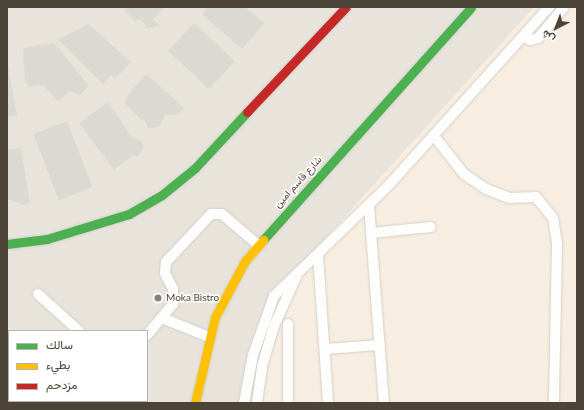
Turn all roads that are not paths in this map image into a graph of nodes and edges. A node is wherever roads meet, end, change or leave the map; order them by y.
1 (346, 7) edge
2 (471, 7) edge
3 (549, 7) edge
4 (564, 7) edge
5 (524, 36) junction
6 (434, 136) junction
7 (369, 205) junction
8 (431, 227) dead end
9 (371, 233) junction
10 (7, 244) edge
11 (257, 244) junction
12 (318, 255) junction
13 (296, 277) junction
14 (38, 294) dead end
15 (162, 318) junction
16 (288, 324) dead end
17 (78, 330) edge
18 (148, 334) edge
19 (209, 338) junction
20 (380, 345) junction
21 (325, 348) junction
22 (195, 403) edge
23 (244, 403) edge
24 (257, 403) edge
25 (288, 403) edge
26 (328, 403) edge
27 (384, 403) edge
28 (554, 403) edge

1 - 10 main road
2 - 11 main road, شارع قاسم امين
3 - 5 lane
4 - 5 lane
5 - 6 lane
6 - 7 lane
6 - 28 lane
7 - 9 lane
7 - 12 lane
8 - 9 lane
9 - 20 lane
11 - 15 lane
11 - 19 main road, شارع قاسم امين
12 - 13 lane
12 - 21 lane
13 - 23 lane
13 - 24 lane
14 - 17 lane
15 - 18 lane
15 - 19 lane
16 - 25 lane
19 - 22 main road, شارع قاسم امين
20 - 21 lane
20 - 27 lane
21 - 26 lane

